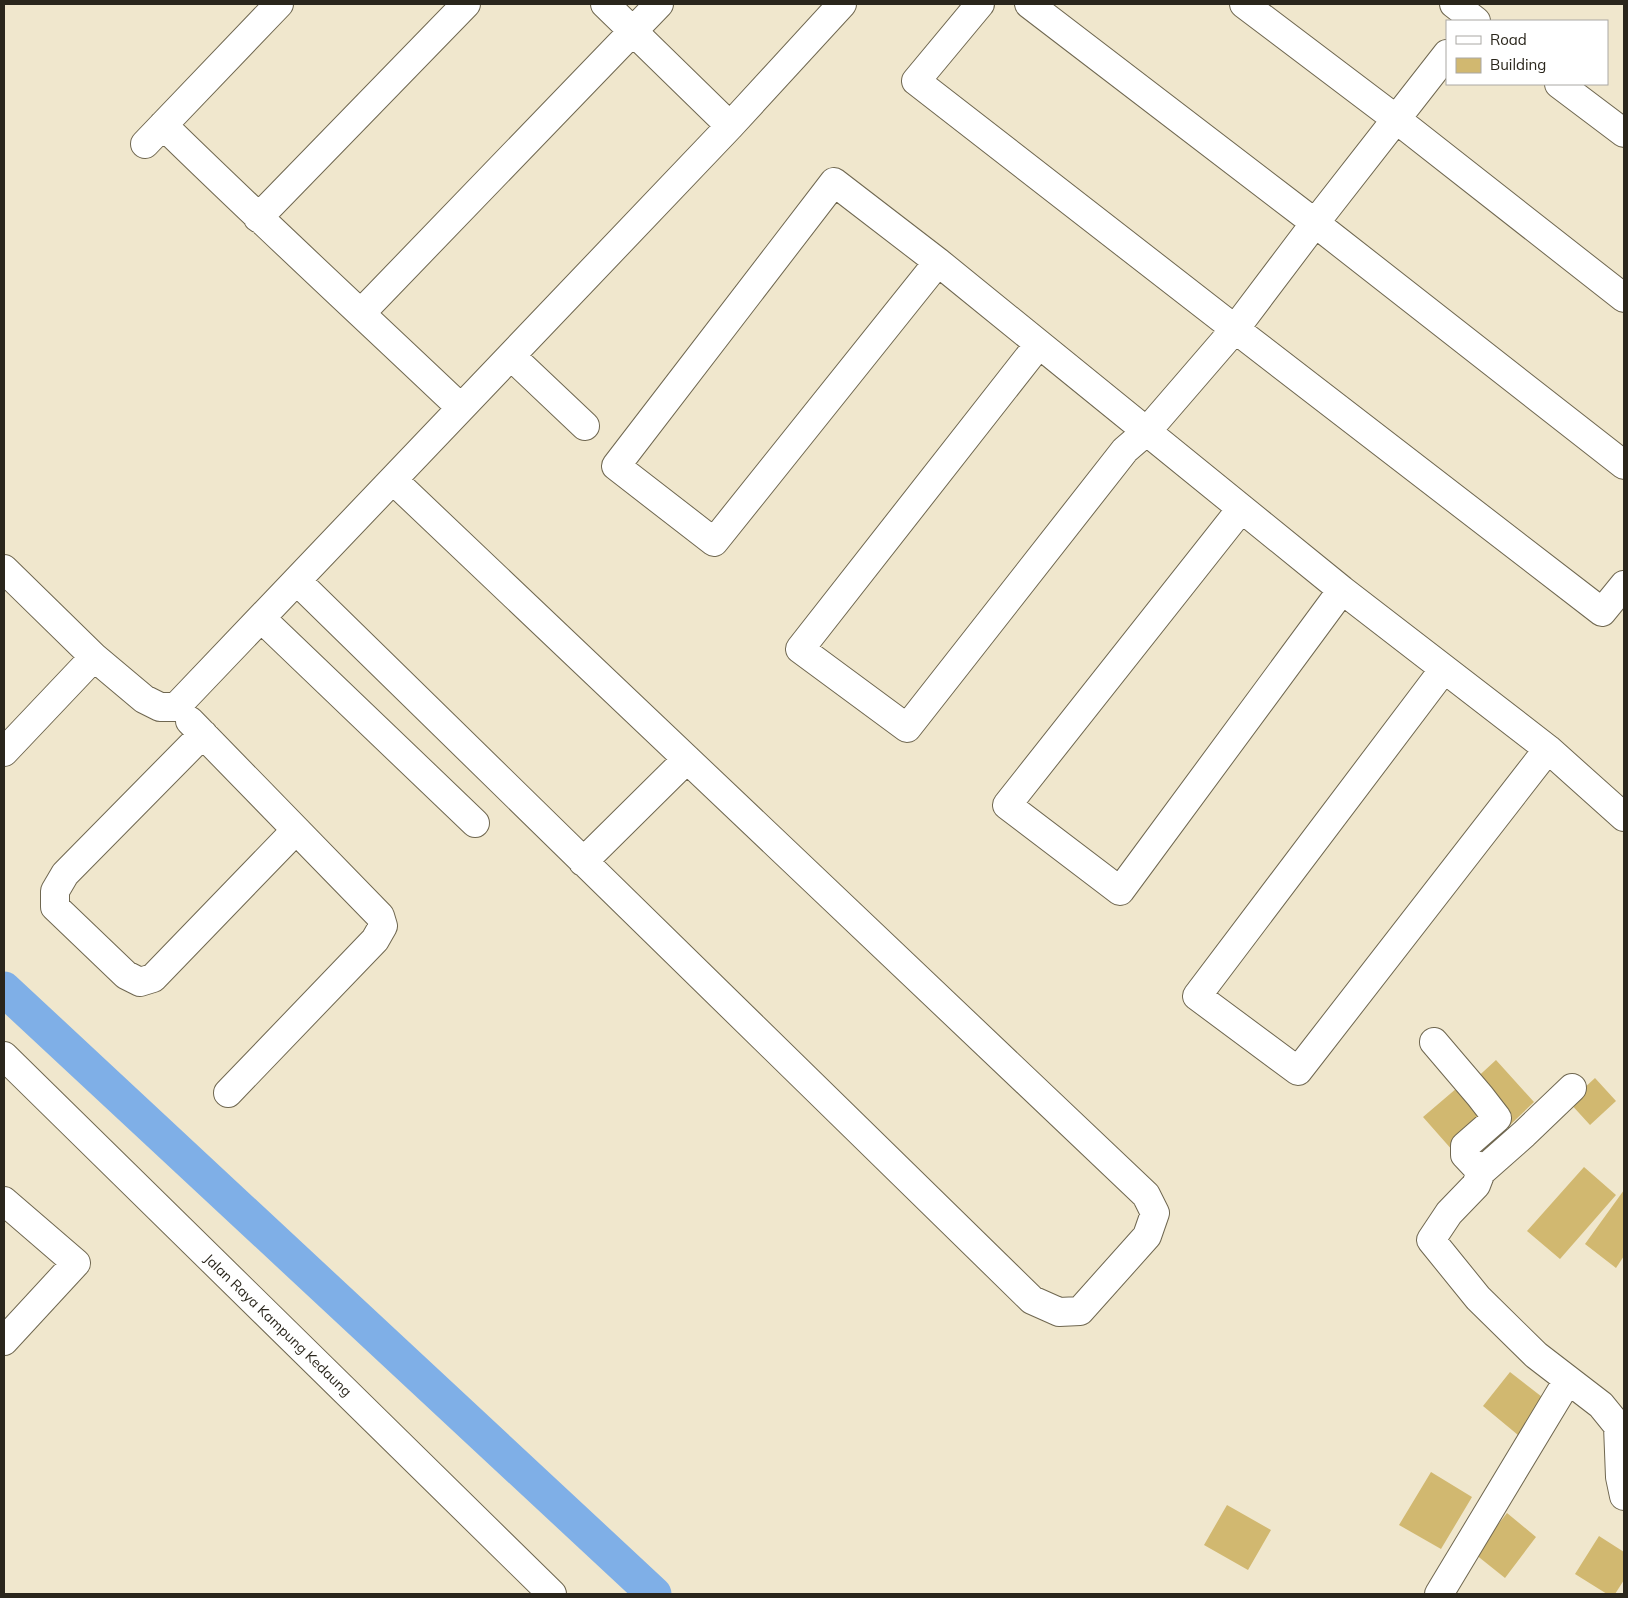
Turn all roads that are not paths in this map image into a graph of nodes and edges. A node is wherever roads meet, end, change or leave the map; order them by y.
1 (279, 4) edge
2 (466, 4) edge
3 (605, 4) edge
4 (659, 4) edge
5 (842, 4) edge
6 (980, 4) edge
7 (1028, 4) edge
8 (1244, 4) edge
9 (634, 30) junction
10 (1446, 55) edge
11 (1560, 85) edge
12 (1396, 119) junction
13 (730, 126) junction
14 (1624, 133) edge
15 (258, 218) junction
16 (1315, 223) junction
17 (938, 262) junction
18 (1624, 298) edge
19 (361, 313) junction
20 (1235, 329) junction
21 (1039, 344) junction
22 (511, 356) junction
23 (462, 408) junction
24 (585, 426) dead end
25 (1147, 431) junction
26 (1624, 465) edge
27 (393, 480) junction
28 (1241, 509) junction
29 (4, 569) edge
30 (297, 581) junction
31 (1624, 585) edge
32 (1342, 590) junction
33 (261, 618) junction
34 (94, 657) junction
35 (1444, 668) junction
36 (176, 707) junction
37 (203, 734) junction
38 (1548, 749) junction
39 (4, 752) edge
40 (687, 759) junction
41 (1624, 817) edge
42 (475, 823) dead end
43 (296, 830) junction
44 (583, 862) junction
45 (1434, 1042) dead end
46 (4, 1056) edge
47 (1572, 1088) dead end
48 (228, 1093) dead end
49 (1481, 1172) junction
50 (4, 1201) edge
51 (4, 1341) edge
52 (1568, 1380) junction
53 (1621, 1420) edge
54 (1624, 1496) edge
55 (552, 1594) edge
56 (1439, 1594) edge

1 - 15 street
2 - 15 street
3 - 9 street
4 - 9 street
5 - 13 street
6 - 20 street
7 - 16 street
8 - 12 street
9 - 13 street
9 - 19 street
10 - 12 street
11 - 14 street
12 - 16 street
12 - 18 street
13 - 22 street
15 - 19 street
16 - 20 street
16 - 26 street
17 - 17 street
17 - 21 street
19 - 23 street
20 - 25 street
20 - 31 street
21 - 25 street
21 - 25 street
22 - 23 street
22 - 24 street
23 - 27 street
25 - 28 street
27 - 30 street
27 - 40 street
28 - 32 street
28 - 32 street
29 - 34 street
30 - 33 street
30 - 44 street
32 - 35 street
33 - 36 street
33 - 42 street
34 - 36 street
34 - 39 street
35 - 38 street
35 - 38 street
36 - 37 street
37 - 43 street
37 - 43 street
38 - 41 street
40 - 44 street
40 - 44 street
43 - 48 street
45 - 49 street
46 - 55 street, Jalan Raya Kampung Kedaung
47 - 49 street
49 - 52 street
50 - 51 street
52 - 53 street
52 - 56 street
53 - 54 street

